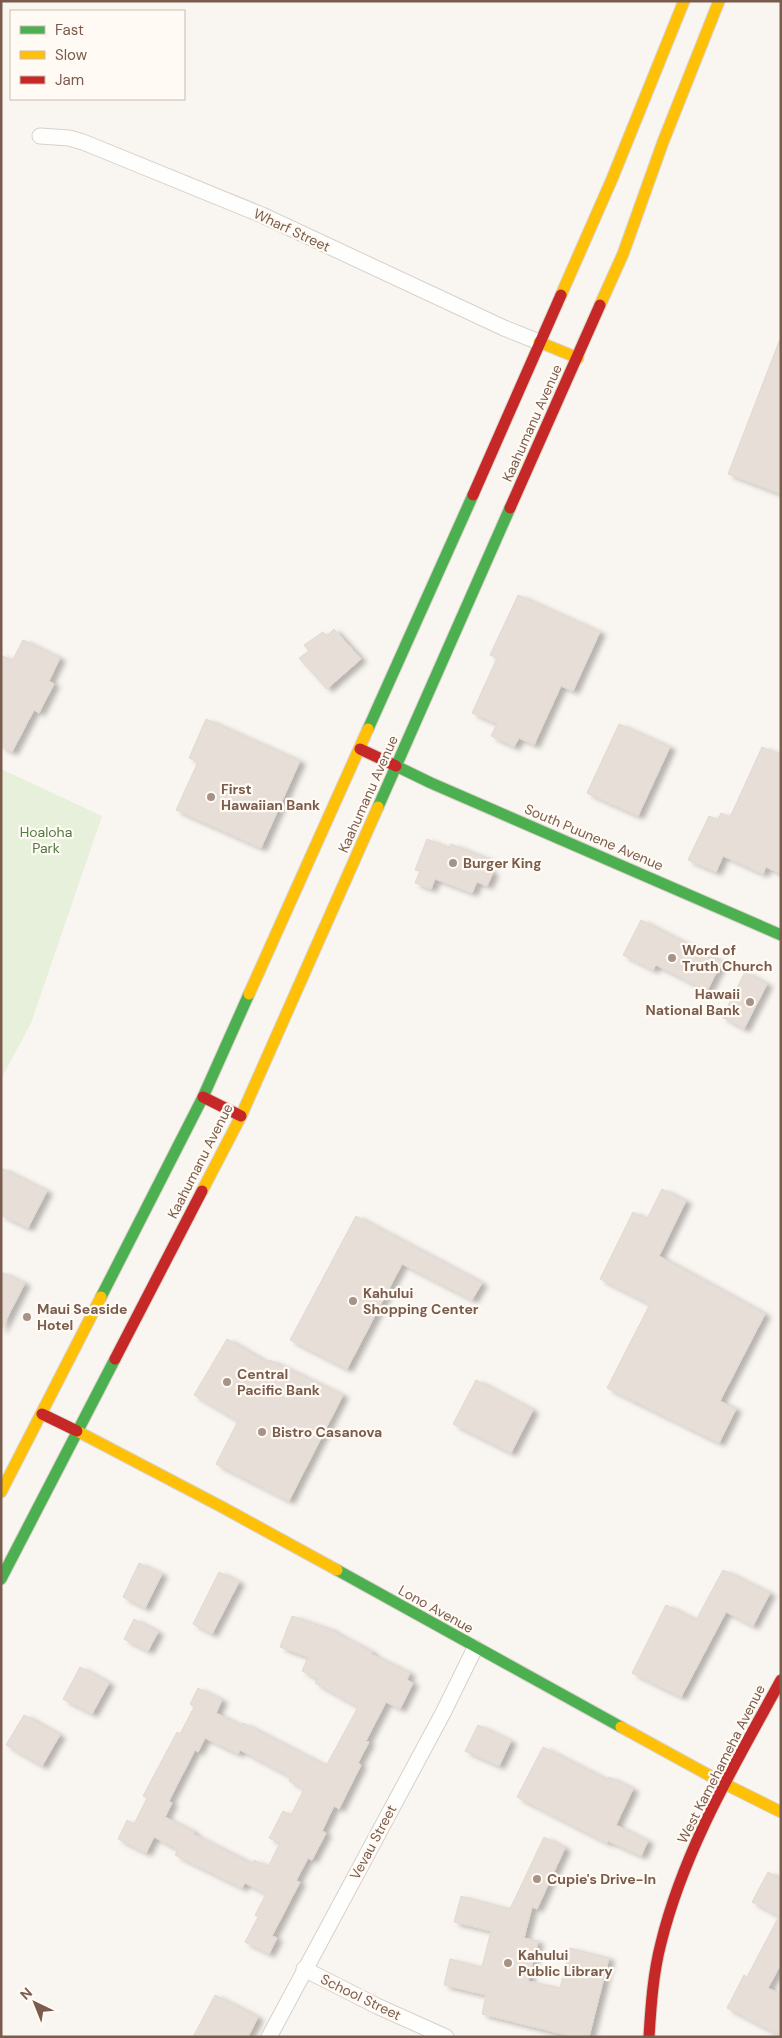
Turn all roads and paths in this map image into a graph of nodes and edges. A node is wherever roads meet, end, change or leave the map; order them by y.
1 (684, 1) edge
2 (718, 1) edge
3 (40, 136) dead end
4 (539, 342) junction
5 (578, 358) junction
6 (360, 749) junction
7 (396, 766) junction
8 (781, 935) edge
9 (203, 1097) junction
10 (240, 1116) junction
11 (42, 1414) junction
12 (77, 1431) junction
13 (1, 1492) edge
14 (1, 1579) edge
15 (475, 1648) junction
16 (781, 1680) edge
17 (725, 1784) junction
18 (781, 1812) edge
19 (304, 1969) junction
20 (269, 2037) edge
21 (446, 2037) edge
22 (649, 2037) edge

1 - 4 main road, Kaahumanu Avenue
2 - 5 main road, Kaahumanu Avenue
3 - 4 street, Wharf Street
4 - 5 main road
4 - 6 main road, Kaahumanu Avenue
5 - 7 main road, Kaahumanu Avenue
6 - 7 main road, South Puunene Avenue
6 - 9 main road, Kaahumanu Avenue
7 - 8 main road, South Puunene Avenue
7 - 10 main road, Kaahumanu Avenue
9 - 10 main road
9 - 11 main road, Kaahumanu Avenue
10 - 12 main road, Kaahumanu Avenue
11 - 12 main road, Lono Avenue
11 - 13 main road, Kaahumanu Avenue
12 - 14 main road, Kaahumanu Avenue
12 - 15 main road, Lono Avenue
15 - 17 main road, Lono Avenue
15 - 19 street, Vevau Street
16 - 17 main road, West Kamehameha Avenue
17 - 18 main road, Lono Avenue
17 - 22 main road, West Kamehameha Avenue
19 - 20 street, Vevau Street
19 - 21 street, School Street

